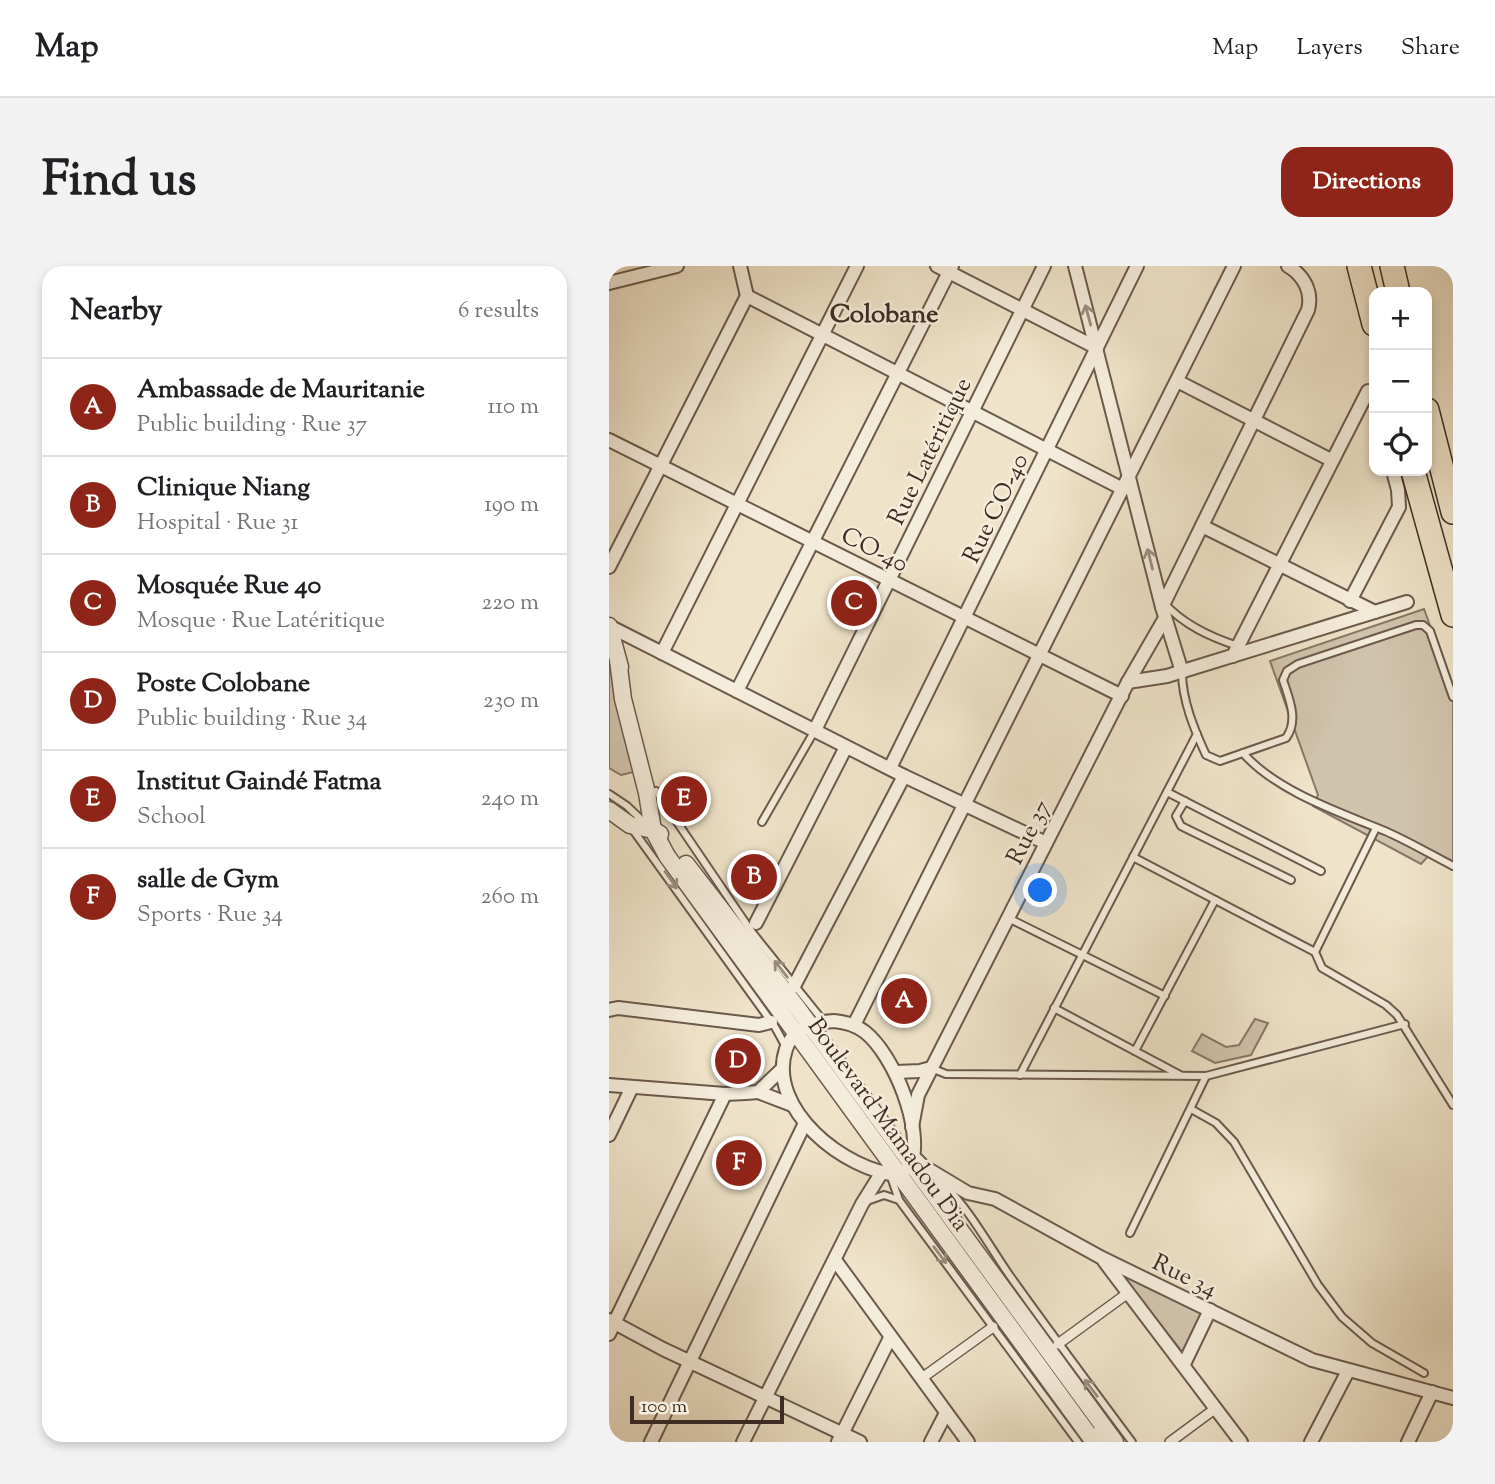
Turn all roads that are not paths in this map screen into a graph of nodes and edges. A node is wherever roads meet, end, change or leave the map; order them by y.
1 (740, 266) edge
2 (857, 266) edge
3 (1044, 266) edge
4 (1075, 266) edge
5 (1137, 266) edge
6 (1234, 266) edge
7 (1287, 266) edge
8 (1359, 266) edge
9 (1371, 266) edge
10 (1392, 266) edge
11 (668, 267) edge
12 (946, 268) edge
13 (609, 283) edge
14 (1376, 287) edge
15 (1397, 287) edge
16 (747, 296) junction
17 (1369, 305) edge
18 (1022, 310) junction
19 (822, 335) junction
20 (1097, 348) junction
21 (898, 374) junction
22 (1177, 381) junction
23 (1369, 393) edge
24 (972, 412) junction
25 (1428, 413) edge
26 (1254, 421) junction
27 (609, 440) edge
28 (1047, 450) junction
29 (1331, 460) junction
30 (662, 466) junction
31 (1129, 476) junction
32 (1394, 476) edge
33 (1414, 476) edge
34 (1421, 476) edge
35 (1123, 489) junction
36 (737, 504) junction
37 (1453, 512) edge
38 (1202, 526) junction
39 (813, 542) junction
40 (1279, 565) junction
41 (609, 567) edge
42 (889, 580) junction
43 (1350, 601) junction
44 (1407, 602) dead end
45 (1453, 608) edge
46 (1164, 609) junction
47 (1375, 612) junction
48 (1453, 615) edge
49 (964, 617) junction
50 (609, 626) edge
51 (1236, 651) junction
52 (662, 653) junction
53 (1039, 655) junction
54 (1182, 671) junction
55 (1128, 682) junction
56 (737, 691) junction
57 (1122, 696) junction
58 (1453, 697) edge
59 (815, 730) junction
60 (1197, 734) junction
61 (846, 747) junction
62 (1243, 753) junction
63 (890, 768) junction
64 (904, 776) junction
65 (651, 792) junction
66 (1167, 792) junction
67 (609, 794) edge
68 (1185, 801) junction
69 (965, 804) junction
70 (609, 810) edge
71 (635, 821) junction
72 (762, 822) dead end
73 (1376, 828) junction
74 (653, 830) junction
75 (669, 841) junction
76 (1046, 843) junction
77 (1133, 858) junction
78 (1453, 866) edge
79 (1321, 871) dead end
80 (1291, 880) dead end
81 (1215, 900) junction
82 (1008, 918) junction
83 (753, 927) junction
84 (1315, 952) junction
85 (1082, 955) junction
86 (795, 986) junction
87 (1164, 996) junction
88 (1054, 1008) junction
89 (609, 1010) edge
90 (771, 1022) junction
91 (1405, 1024) junction
92 (854, 1025) junction
93 (803, 1032) junction
94 (1135, 1051) junction
95 (931, 1068) junction
96 (781, 1070) junction
97 (896, 1072) junction
98 (1020, 1075) junction
99 (1182, 1076) junction
100 (1206, 1076) junction
101 (609, 1085) edge
102 (632, 1087) junction
103 (758, 1092) junction
104 (725, 1094) junction
105 (792, 1105) junction
106 (1453, 1105) edge
107 (1191, 1109) junction
108 (805, 1122) junction
109 (912, 1127) junction
110 (609, 1135) edge
111 (900, 1169) junction
112 (934, 1173) junction
113 (899, 1200) junction
114 (862, 1204) junction
115 (952, 1220) junction
116 (1131, 1233) dead end
117 (1102, 1258) junction
118 (835, 1260) junction
119 (1128, 1293) junction
120 (1210, 1310) junction
121 (611, 1326) edge
122 (993, 1326) junction
123 (890, 1338) junction
124 (1058, 1344) junction
125 (690, 1360) junction
126 (1184, 1364) junction
127 (1348, 1370) junction
128 (1424, 1373) dead end
129 (922, 1378) junction
130 (1432, 1392) junction
131 (766, 1396) junction
132 (1453, 1398) edge
133 (1216, 1408) junction
134 (946, 1413) junction
135 (840, 1438) edge
136 (651, 1442) edge
137 (743, 1442) edge
138 (860, 1442) edge
139 (931, 1442) edge
140 (968, 1442) edge
141 (1078, 1442) edge
142 (1094, 1442) edge
143 (1104, 1442) edge
144 (1115, 1442) edge
145 (1132, 1442) edge
146 (1170, 1442) edge
147 (1241, 1442) edge
148 (1311, 1442) edge
149 (1408, 1442) edge

1 - 16 street
2 - 19 street
3 - 18 street, Rue Latéritique
20 -> 4 street
5 - 20 street, Rue CO-40
6 - 22 street
7 - 26 street, Rue 37
8 - 17 highway
9 - 14 highway
10 - 15 highway
11 - 13 street
12 - 18 street
12 - 21 street
16 - 19 street
16 - 30 street
18 - 20 street
18 - 24 street, Rue Latéritique
19 - 21 street
19 - 36 street
20 - 28 street, Rue CO-40
20 - 31 street
21 - 24 street
21 - 39 street
22 - 26 street
22 - 31 street
23 - 29 street
24 - 28 street
24 - 42 street, Rue Latéritique
25 - 37 highway
26 - 29 street
26 - 38 street, Rue 37
27 - 30 street, CO-40
28 - 35 street
28 - 49 street, Rue CO-40
29 - 40 street
30 - 36 street, CO-40
30 - 41 street
31 - 35 street
46 -> 31 street
32 - 43 street
33 - 48 highway
34 - 45 highway
35 - 53 street
36 - 39 street, CO-40
36 - 52 street
38 - 40 street
38 - 46 street, Rue 37
39 - 42 street, CO-40
39 - 56 street
40 - 43 street
40 - 51 street
42 - 49 street, CO-40
42 - 59 street, Rue Latéritique
43 - 47 street
44 - 47 street
46 - 51 lane
46 - 54 street
46 - 55 street, Rue 37
47 - 51 street
49 - 53 street, CO-40
49 - 63 street, Rue CO-40
50 - 52 street
50 - 65 street
51 - 54 street
52 - 56 street
53 - 57 street, CO-40
53 - 69 street
54 - 55 street
54 - 60 lane
55 - 57 street, Rue 37
56 - 59 street
57 - 76 street, Rue 37
58 - 62 lane
59 - 61 street
59 - 72 lane
60 - 62 lane
60 - 66 lane
61 - 63 street
61 - 83 street
62 - 73 lane
63 - 64 street
64 - 69 street
64 - 86 street
65 - 71 street
65 - 74 street
65 - 75 street
65 - 83 lane
66 - 68 lane
66 - 77 lane
67 - 71 lane
68 - 79 lane
68 - 80 lane
69 - 76 street
69 - 92 street
70 - 71 street
71 - 74 street
71 -> 90 lane
73 - 78 lane
73 - 84 lane
74 - 75 street
74 - 93 street, Boulevard Mamadou Dia
75 - 93 street, Boulevard Mamadou Dia
76 - 82 street, Rue 37
77 - 81 lane
77 - 85 lane
81 - 84 lane
81 - 87 lane
82 - 85 lane
82 - 95 street, Rue 37
86 -> 83 lane
84 - 91 lane
85 - 87 lane
85 - 88 lane
86 - 93 lane
87 - 94 lane
88 - 94 lane
88 - 98 lane
89 - 90 street
90 - 93 lane
91 - 100 lane
91 - 106 lane
92 - 93 street
92 - 97 street
93 - 96 street
93 - 111 street, Boulevard Mamadou Dia
94 - 99 lane
95 - 97 street
95 - 98 lane
95 - 109 street, Rue 37
96 - 103 street
96 - 105 street
97 - 109 street
98 - 99 lane
99 - 100 lane
100 - 107 lane
101 - 102 street
102 - 104 street
102 - 110 street
103 - 104 street
103 - 105 street
104 - 121 street
105 - 108 street, Rue 34
107 - 116 lane
107 - 128 lane
108 - 111 street, Rue 34
108 - 125 street
109 - 111 street
111 - 112 street, Rue 34
111 - 113 lane
111 - 114 street
111 - 115 street, Boulevard Mamadou Dia
111 - 142 street, Boulevard Mamadou Dia
111 - 143 lane
112 - 115 lane
112 - 117 street, Rue 34
112 - 124 lane
113 - 114 lane
113 -> 122 lane
114 - 118 street
115 - 144 street, Boulevard Mamadou Dia
117 - 119 street
117 - 120 street, Rue 34
118 - 123 street
118 - 131 street
119 - 124 street
119 - 126 street
120 - 126 street
120 - 127 street, Rue 34
121 - 125 street
122 - 129 street
122 - 141 lane
123 - 129 street
123 - 135 street
145 -> 124 lane
125 - 131 street
125 - 136 street
126 - 133 street
127 - 130 street, Rue 34
127 - 148 street
129 - 134 street
130 - 132 street, Rue 34
130 - 149 street
131 - 135 street
131 - 137 street
133 - 146 street
133 - 147 street
134 - 139 street
134 - 140 street
135 - 138 street

